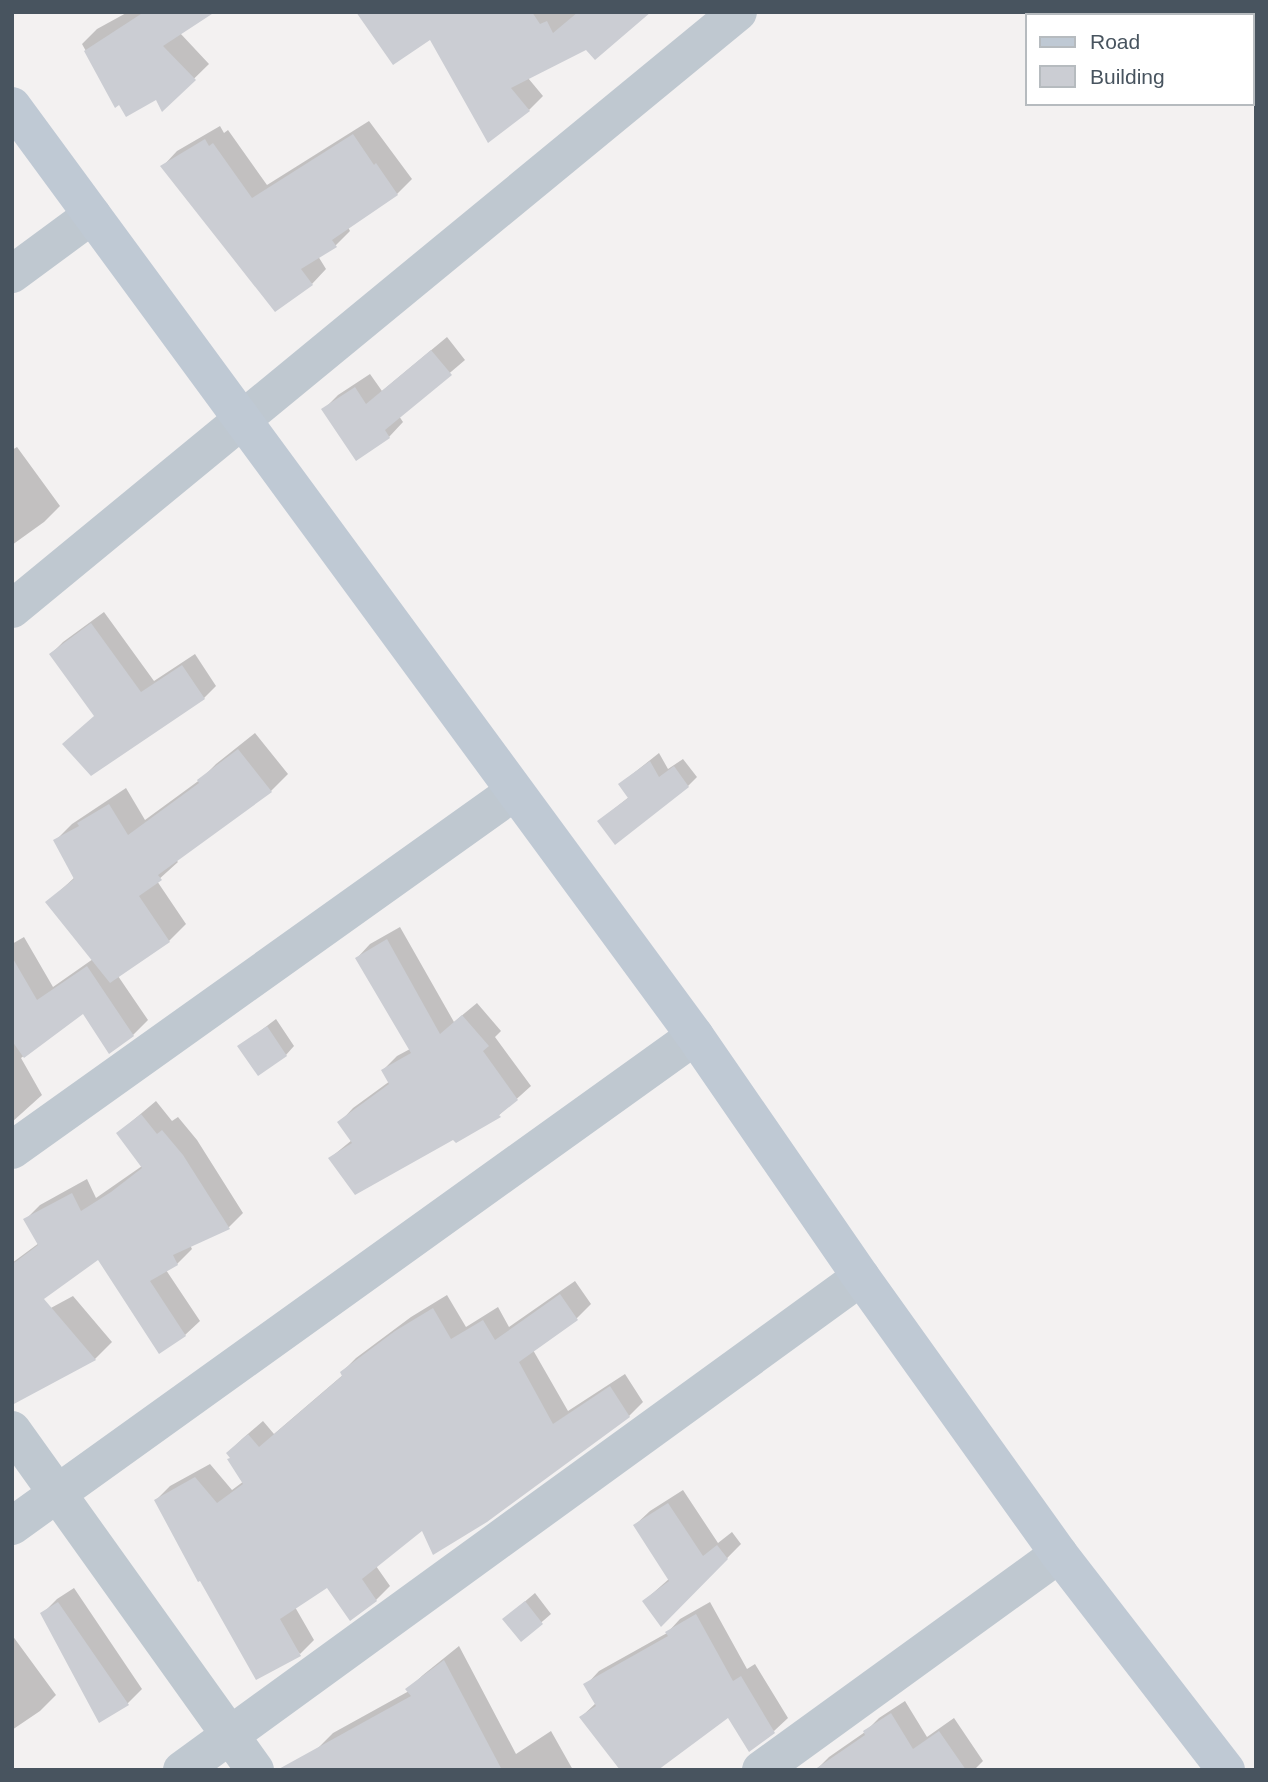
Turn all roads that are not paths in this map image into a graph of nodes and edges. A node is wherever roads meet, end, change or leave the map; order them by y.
1 (738, 12) edge
2 (12, 106) edge
3 (92, 215) junction
4 (12, 274) edge
5 (242, 418) junction
6 (12, 609) edge
7 (514, 792) junction
8 (695, 1036) junction
9 (12, 1150) edge
10 (861, 1277) junction
11 (12, 1430) edge
12 (57, 1494) junction
13 (12, 1526) edge
14 (1059, 1554) junction
15 (230, 1734) junction
16 (1220, 1768) edge
17 (183, 1770) edge
18 (255, 1770) edge
19 (761, 1770) edge

1 - 5 street
2 - 3 main road
3 - 4 street
3 - 5 main road
5 - 6 street
5 - 7 main road
7 - 8 main road
7 - 9 street
8 - 10 main road
8 - 12 street
10 - 14 main road
10 - 15 street
11 - 12 street
12 - 13 street
12 - 15 street
14 - 16 main road
14 - 19 street
15 - 17 street
15 - 18 street

